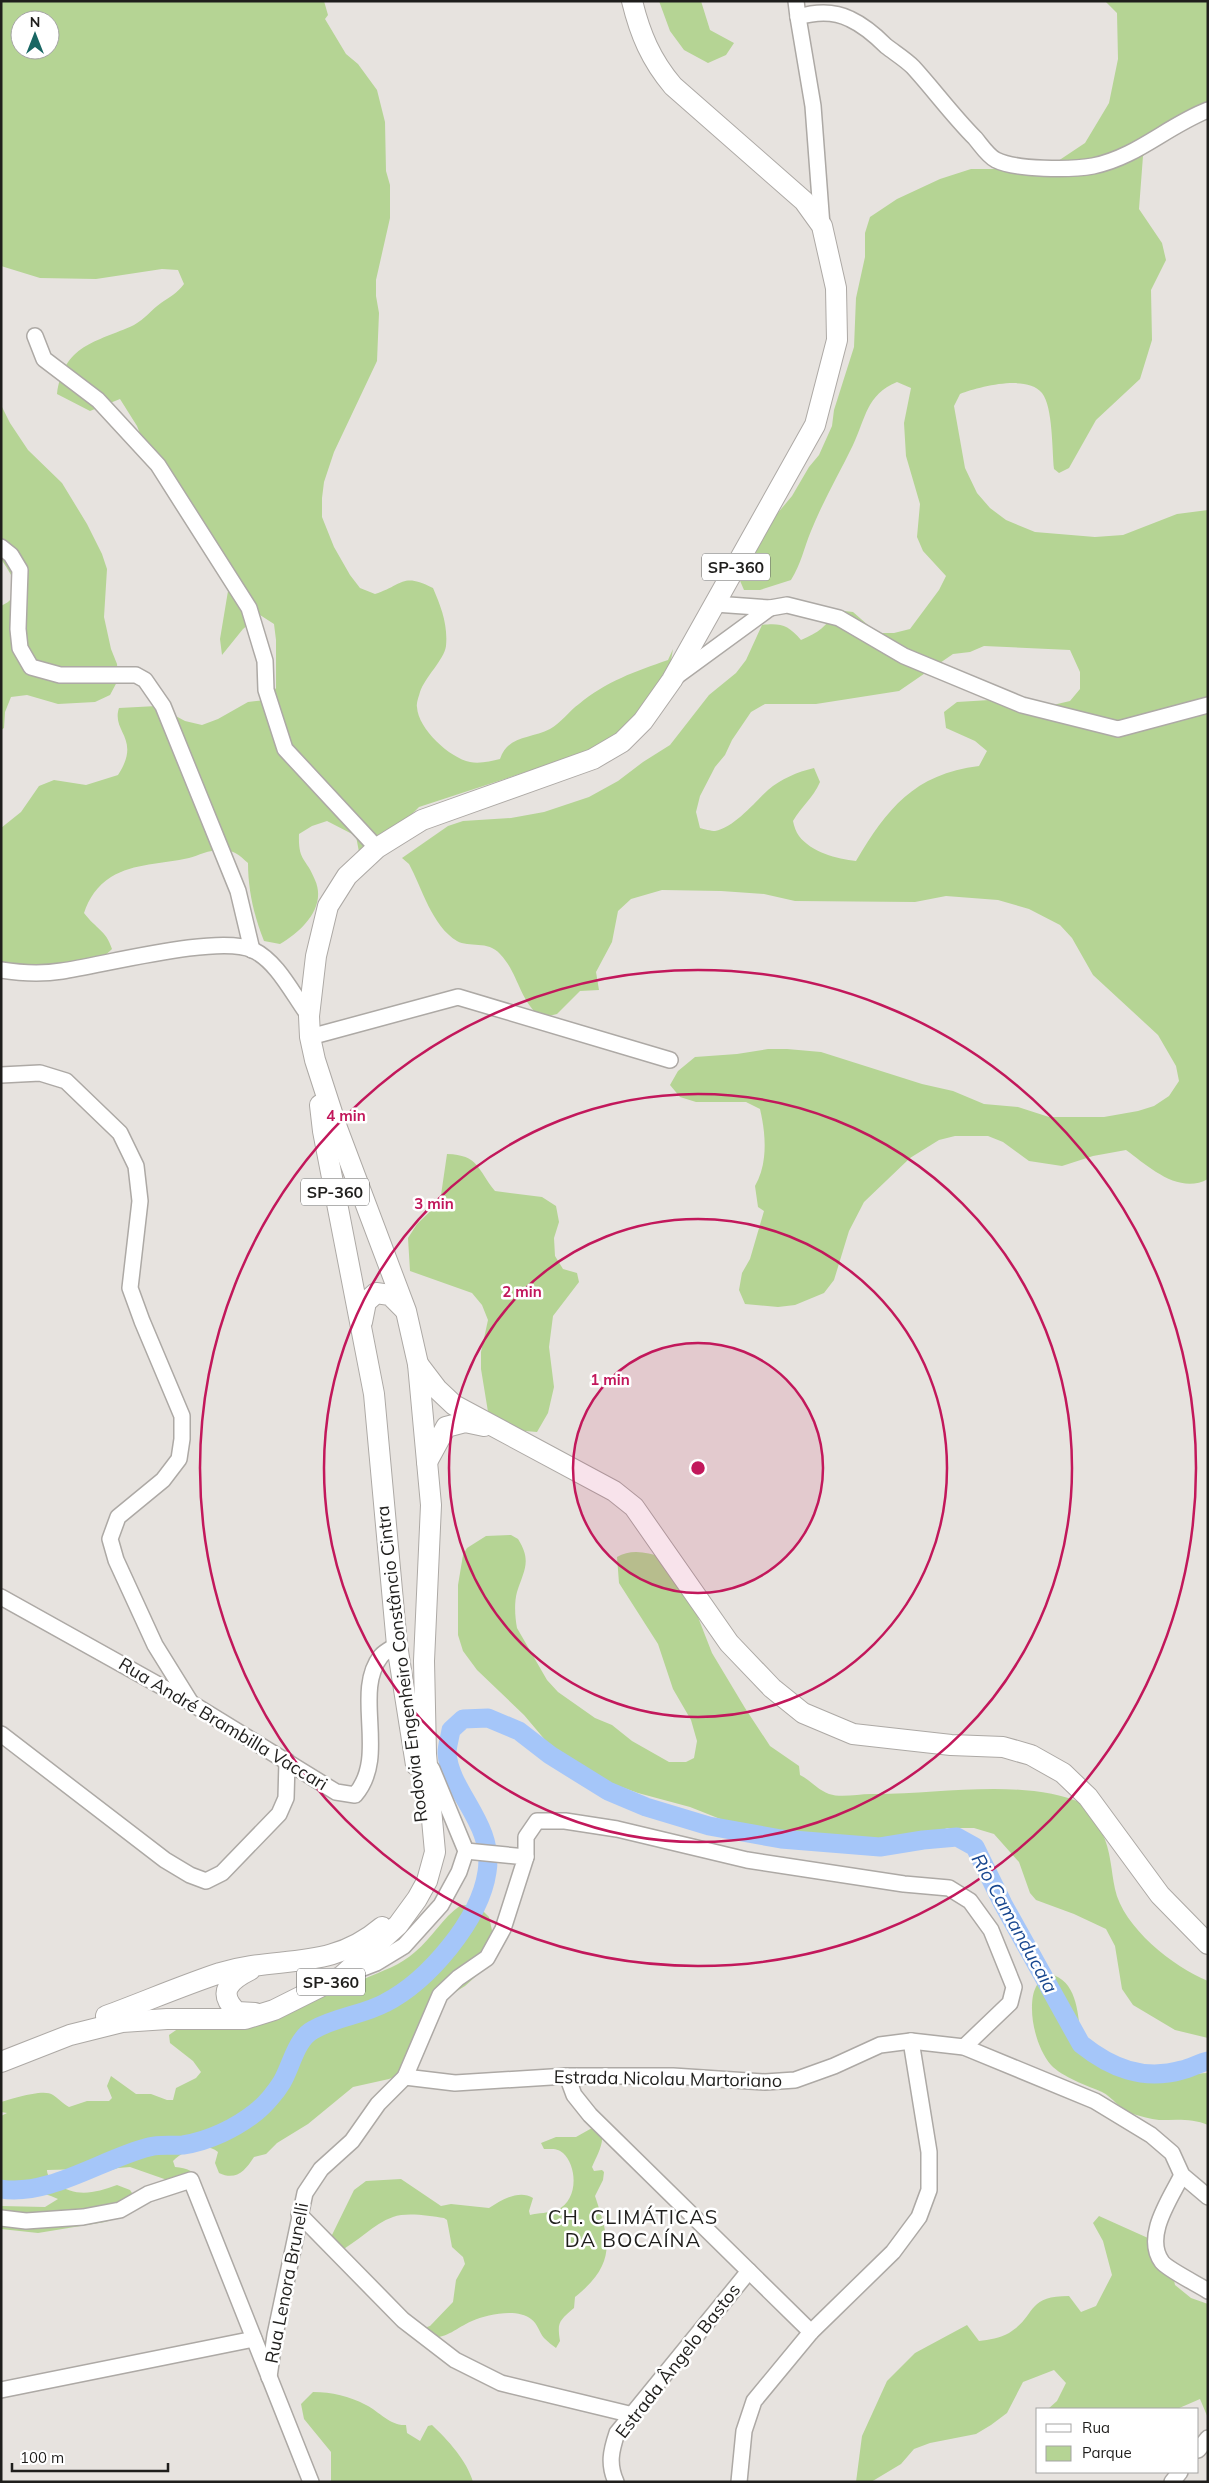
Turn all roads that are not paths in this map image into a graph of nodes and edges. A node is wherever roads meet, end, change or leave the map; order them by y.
1 (632, 1) edge
2 (796, 1) edge
3 (798, 17) junction
4 (1208, 110) edge
5 (822, 226) junction
6 (35, 336) dead end
7 (1, 547) edge
8 (715, 604) junction
9 (770, 608) junction
10 (672, 680) junction
11 (1208, 705) edge
12 (377, 848) junction
13 (252, 950) junction
14 (1, 970) edge
15 (309, 1016) junction
16 (310, 1037) junction
17 (315, 1060) junction
18 (670, 1060) dead end
19 (1, 1075) edge
20 (406, 1311) junction
21 (362, 1324) junction
22 (418, 1364) junction
23 (496, 1429) junction
24 (427, 1462) junction
25 (1, 1597) edge
26 (397, 1645) junction
27 (191, 1703) junction
28 (1, 1734) edge
29 (426, 1754) junction
30 (287, 1761) junction
31 (472, 1852) junction
32 (520, 1856) junction
33 (1208, 1944) edge
34 (259, 1966) junction
35 (342, 1976) junction
36 (274, 2010) junction
37 (70, 2035) junction
38 (911, 2042) junction
39 (964, 2047) junction
40 (1, 2062) edge
41 (567, 2076) junction
42 (405, 2077) junction
43 (1182, 2175) junction
44 (1208, 2197) edge
45 (299, 2214) junction
46 (1, 2218) edge
47 (749, 2271) junction
48 (1208, 2291) edge
49 (811, 2332) junction
50 (254, 2340) junction
51 (269, 2377) junction
52 (1, 2390) edge
53 (633, 2415) junction
54 (1208, 2438) edge
55 (1199, 2449) edge
56 (311, 2482) edge
57 (616, 2482) edge
58 (739, 2482) edge

1 - 5 main road, Rodovia Engenheiro Constâncio Cintra / SP-360
2 - 3 street
3 - 4 street
3 - 5 street
5 - 8 main road, Rodovia Engenheiro Constâncio Cintra / SP-360
6 - 12 street
7 - 13 street
8 - 9 street
8 - 10 main road, Rodovia Engenheiro Constâncio Cintra / SP-360
9 - 10 street
9 - 11 street
10 - 12 main road, Rodovia Engenheiro Constâncio Cintra / SP-360
12 - 15 main road, Rodovia Engenheiro Constâncio Cintra / SP-360
13 - 14 street
13 - 15 street
15 - 16 main road, Rodovia Engenheiro Constâncio Cintra / SP-360
16 - 17 main road, Rodovia Engenheiro Constâncio Cintra / SP-360
16 - 18 street
17 - 20 main road, Rodovia Engenheiro Constâncio Cintra / SP-360
17 - 21 main road, Rodovia Engenheiro Constâncio Cintra / SP-360
19 - 27 street
20 - 21 main road
20 - 22 main road, Rodovia Engenheiro Constâncio Cintra / SP-360
21 - 26 main road, Rodovia Engenheiro Constâncio Cintra / SP-360
22 - 23 main road
22 - 24 main road, Rodovia Engenheiro Constâncio Cintra / SP-360
23 - 24 main road
23 - 33 main road
24 - 29 main road, Rodovia Engenheiro Constâncio Cintra / SP-360
25 - 27 street, Rua André Brambilla Vaccari
26 - 30 street, Rua André Brambilla Vaccari
26 - 34 main road, Rodovia Engenheiro Constâncio Cintra / SP-360
27 - 30 street, Rua André Brambilla Vaccari
28 - 30 street
29 - 31 street
29 - 35 main road, Rodovia Engenheiro Constâncio Cintra / SP-360
31 - 32 street
31 - 35 street
32 - 39 street, Rua Lenora Brunelli
32 - 42 street, Rua Lenora Brunelli
34 - 36 main road
34 - 37 main road, Rodovia Engenheiro Constâncio Cintra / SP-360
35 - 36 main road, Rodovia Engenheiro Constâncio Cintra / SP-360
36 - 37 main road, Rodovia Engenheiro Constâncio Cintra / SP-360
37 - 40 main road, Rodovia Engenheiro Constâncio Cintra / SP-360
38 - 39 street, Estrada Nicolau Martoriano
38 - 41 street, Estrada Nicolau Martoriano
38 - 49 street
39 - 43 street, Estrada Nicolau Martoriano
41 - 42 street, Estrada Nicolau Martoriano
41 - 47 street
42 - 45 street, Rua Lenora Brunelli
43 - 44 street
43 - 48 street
45 - 51 street, Rua Lenora Brunelli
45 - 53 street
46 - 50 street
47 - 49 street
47 - 53 street, Estrada Ângelo Bastos
49 - 58 street
50 - 51 street
50 - 52 street
51 - 56 street
53 - 57 street, Estrada Ângelo Bastos
54 - 55 street

